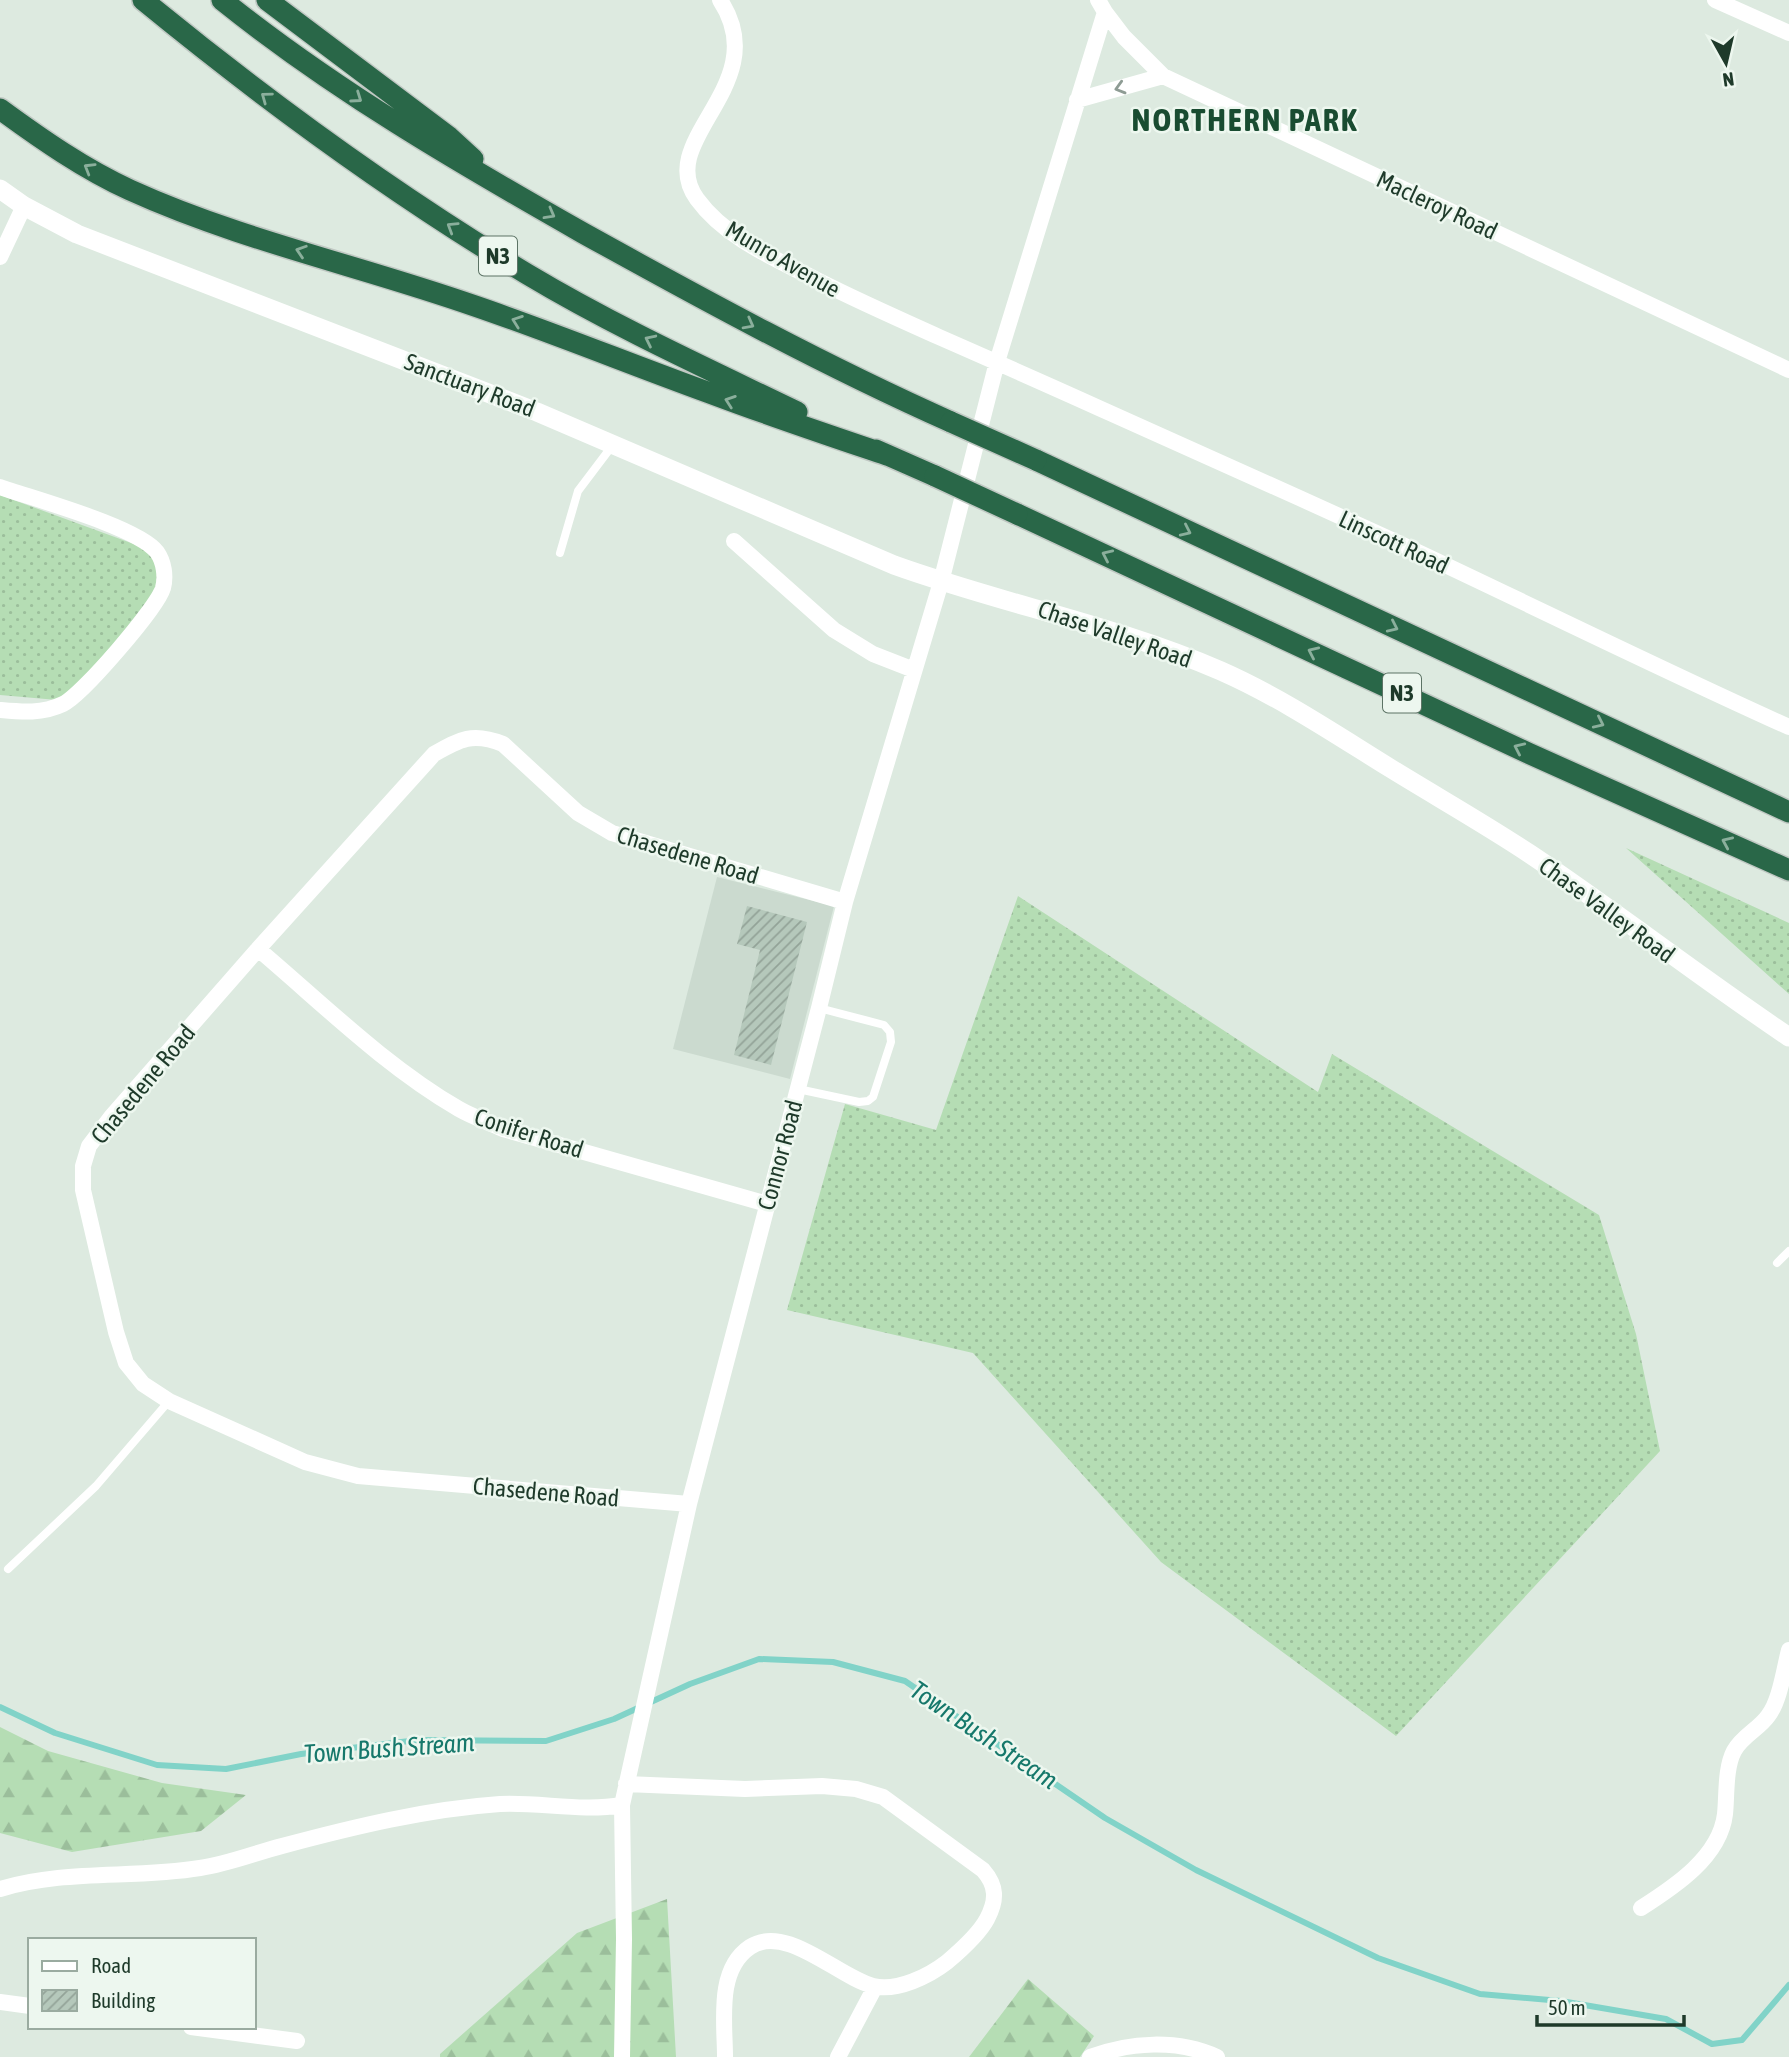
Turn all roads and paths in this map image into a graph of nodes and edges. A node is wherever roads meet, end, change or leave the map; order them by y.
1 (143, 0) edge
2 (222, 0) edge
3 (267, 0) edge
4 (720, 0) edge
5 (1716, 0) edge
6 (1102, 4) edge
7 (1789, 33) edge
8 (1163, 76) junction
9 (1077, 100) junction
10 (0, 110) edge
11 (491, 180) junction
12 (0, 189) edge
13 (24, 206) junction
14 (0, 257) edge
15 (997, 362) junction
16 (1789, 370) edge
17 (614, 444) junction
18 (887, 455) junction
19 (0, 488) edge
20 (734, 541) dead end
21 (560, 554) dead end
22 (941, 582) junction
23 (914, 670) junction
24 (0, 710) edge
25 (1789, 727) edge
26 (1789, 812) edge
27 (1789, 870) edge
28 (845, 902) junction
29 (258, 949) junction
30 (819, 1008) junction
31 (1789, 1037) edge
32 (797, 1088) junction
33 (766, 1204) junction
34 (1789, 1251) edge
35 (1777, 1263) dead end
36 (169, 1401) junction
37 (689, 1504) junction
38 (8, 1569) dead end
39 (1789, 1650) edge
40 (626, 1784) junction
41 (622, 1805) junction
42 (0, 1889) edge
43 (1641, 1908) dead end
44 (875, 1987) junction
45 (0, 2002) edge
46 (28, 2006) edge
47 (206, 2029) edge
48 (296, 2041) dead end
49 (622, 2057) edge
50 (725, 2057) edge
51 (838, 2057) edge
52 (1090, 2057) edge
53 (1217, 2057) edge

18 -> 1 highway, N3
2 -> 11 highway, N3
3 - 11 highway
4 - 15 street, Munro Avenue
5 - 7 street
6 - 8 street, Macleroy Road
6 - 9 street
8 -> 9 street
8 - 16 street, Macleroy Road
9 - 15 street
18 -> 10 highway
11 -> 26 highway, N3, bridge
12 - 13 street, Sanctuary Road
13 - 14 street
13 - 17 street, Sanctuary Road
15 - 22 street
15 - 25 street, Linscott Road
17 - 21 lane
17 - 22 street, Sanctuary Road
27 -> 18 highway, N3, bridge
19 - 24 street
20 - 23 street
22 - 23 street, Connor Road
22 - 31 street, Chase Valley Road
23 - 28 street, Connor Road
28 - 29 street, Chasedene Road
28 - 30 street, Connor Road
29 - 33 street, Conifer Road
29 - 36 street, Chasedene Road
30 - 32 street, Connor Road
30 - 32 lane
32 - 33 street, Connor Road
33 - 37 street, Connor Road
34 - 35 lane
36 - 37 street, Chasedene Road
36 - 38 lane
37 - 40 street, Connor Road
39 - 43 street
40 - 41 street, Connor Road
40 - 44 street
41 - 42 street
41 - 49 street, Connor Road
44 - 50 street
44 - 51 street
45 - 46 street
47 - 48 street
52 - 53 street

